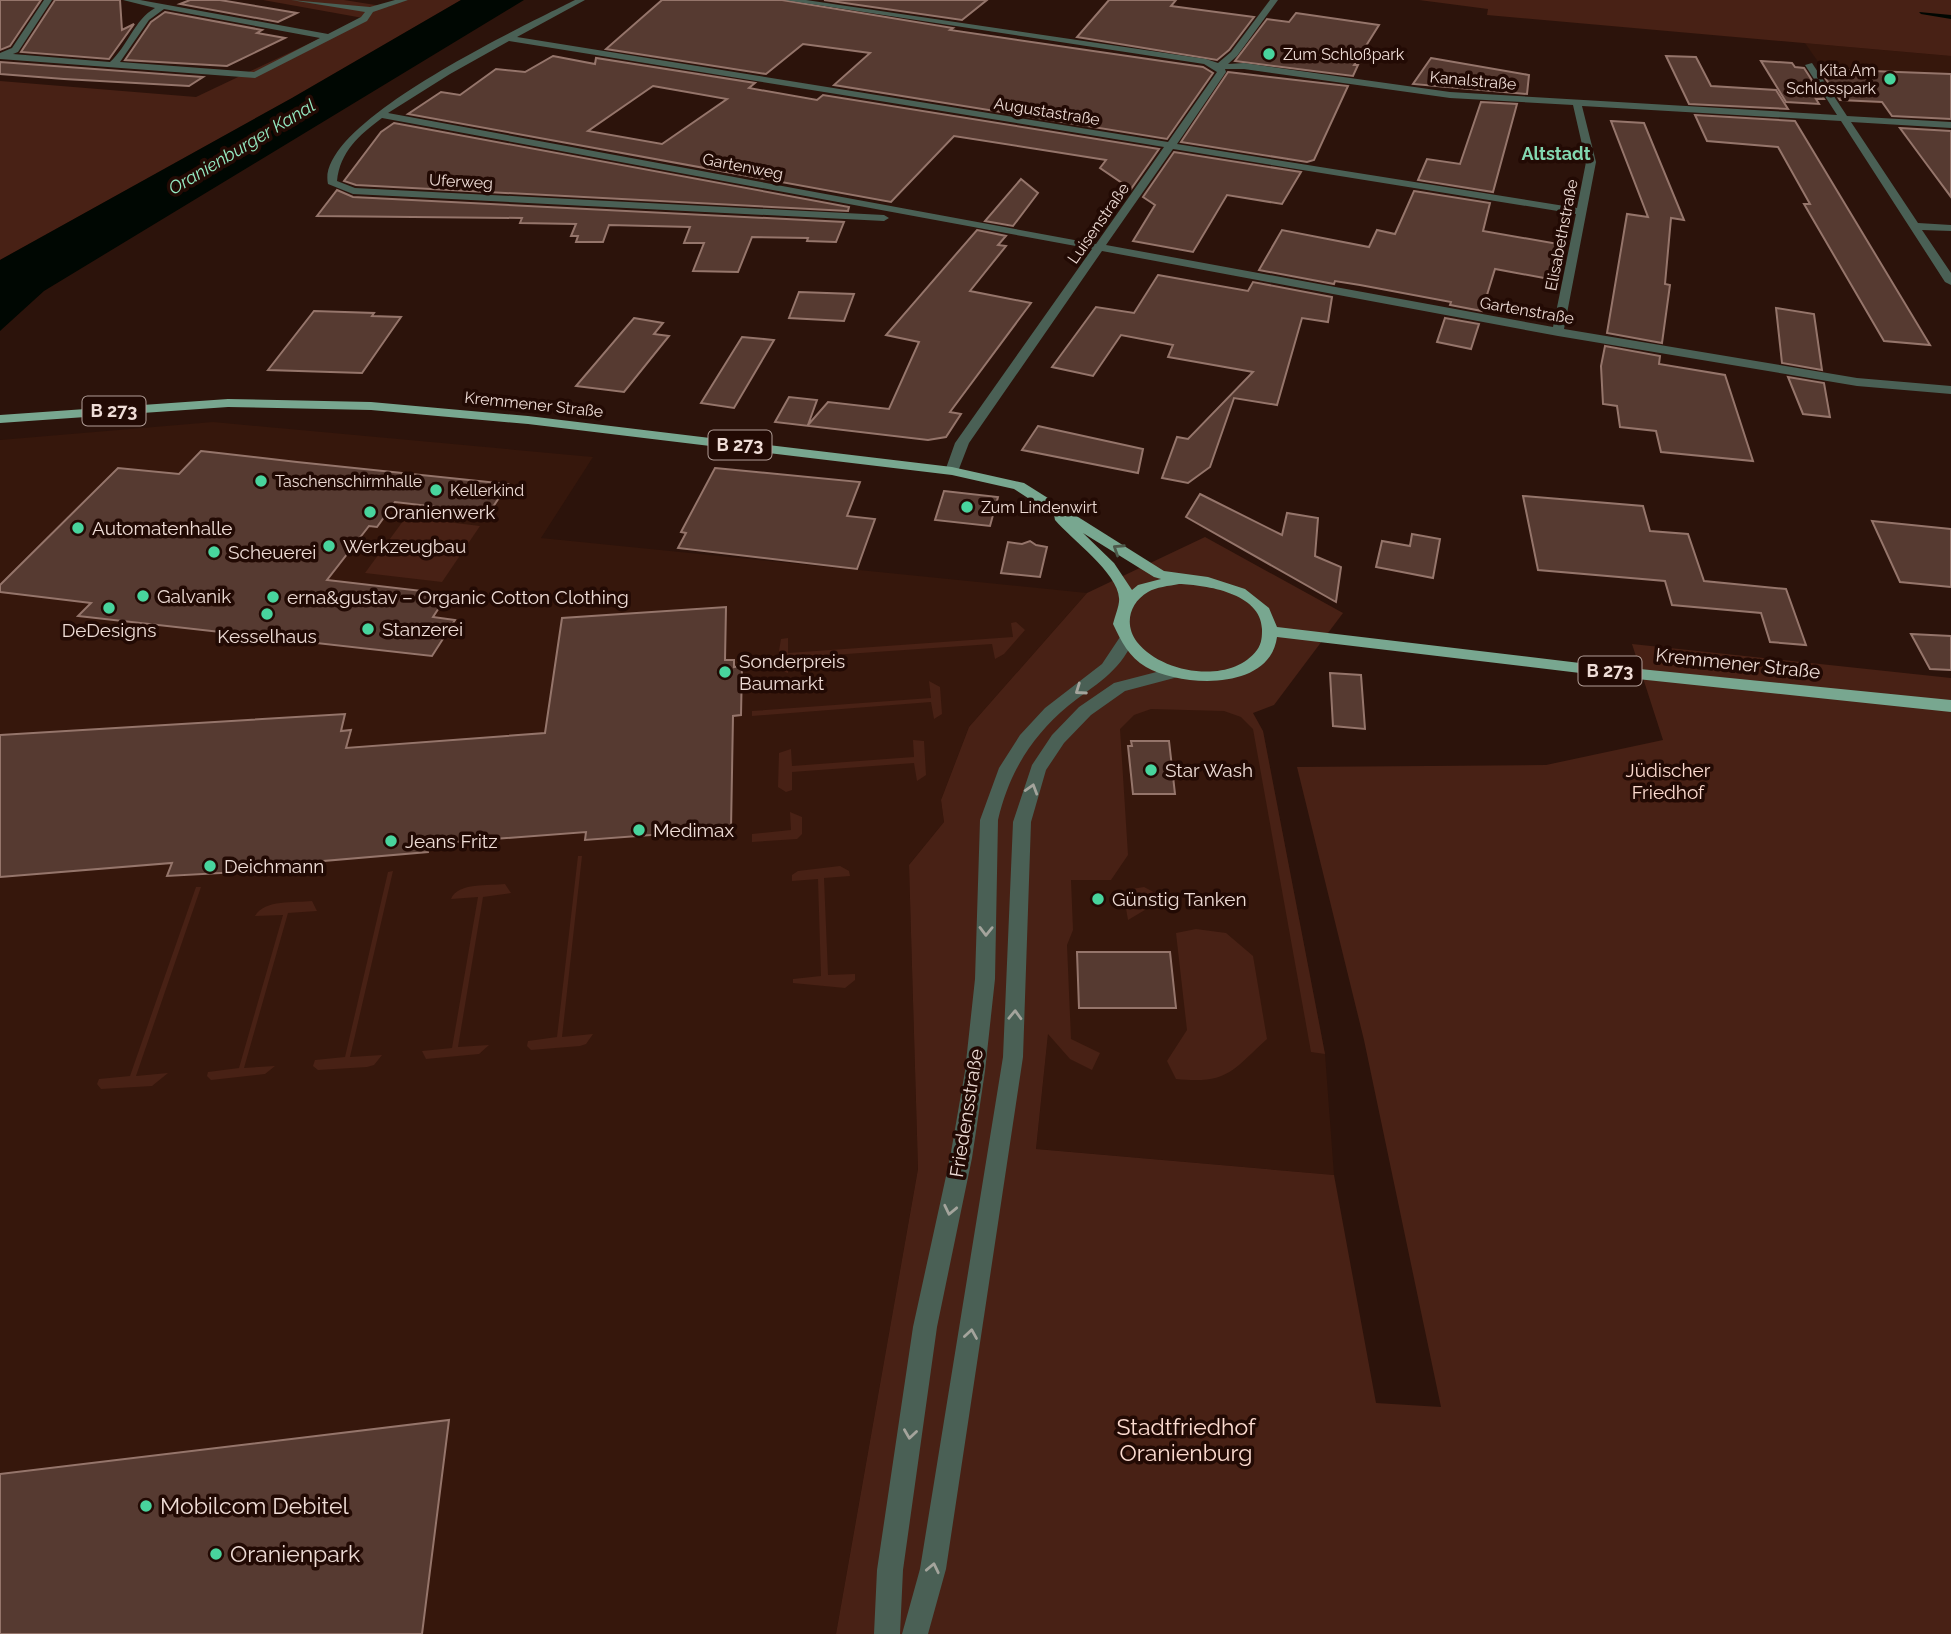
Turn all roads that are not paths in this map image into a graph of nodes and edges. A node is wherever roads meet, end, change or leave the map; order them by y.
1 (48, 0) edge
2 (127, 0) edge
3 (295, 0) edge
4 (404, 0) edge
5 (581, 0) edge
6 (789, 0) edge
7 (1274, 0) edge
8 (162, 7) junction
9 (370, 10) junction
10 (329, 37) junction
11 (508, 38) junction
12 (2, 56) edge
13 (113, 64) junction
14 (1809, 65) dead end
15 (1219, 67) junction
16 (1577, 103) junction
17 (382, 115) junction
18 (1845, 118) junction
19 (1951, 125) edge
20 (1174, 145) junction
21 (1581, 212) junction
22 (907, 213) junction
23 (1916, 226) junction
24 (1951, 228) edge
25 (1100, 248) junction
26 (1951, 282) edge
27 (1558, 332) junction
28 (1951, 390) edge
29 (0, 419) edge
30 (952, 471) junction
31 (1053, 509) junction
32 (1179, 579) junction
33 (1128, 601) junction
34 (1270, 631) junction
35 (1125, 641) junction
36 (1172, 673) junction
37 (1951, 706) edge
38 (887, 1634) edge
39 (915, 1634) edge

1 - 12 street
2 - 8 street
3 - 9 street
4 - 9 street
5 - 11 street, Uferweg
6 - 15 street, Kanalstraße
7 - 15 street, Luisenstraße
8 - 10 street
8 - 13 street
9 - 10 street
10 - 13 street
11 - 17 street, Uferweg
11 - 20 street, Augustastraße
12 - 13 street
14 - 18 street
15 - 16 street, Kanalstraße
15 - 20 street, Luisenstraße
16 - 18 street, Kanalstraße
16 - 21 street, Elisabethstraße
17 - 22 street, Gartenweg
17 - 22 street, Uferweg
18 - 19 street, Kanalstraße
18 - 23 street
20 - 21 street, Augustastraße
20 - 25 street, Luisenstraße
21 - 27 street, Elisabethstraße
22 - 25 street, Gartenweg
23 - 24 street
23 - 26 street
25 - 27 street, Gartenstraße
25 - 30 street, Luisenstraße
27 - 28 street, Gartenstraße
29 - 30 main road, Kremmener Straße / B 273
30 - 31 main road, Kremmener Straße / B 273
32 -> 31 main road, Kremmener Straße / B 273
31 - 33 main road, Kremmener Straße / B 273
32 - 33 main road
32 - 34 main road
33 - 35 main road
34 - 36 main road
34 - 37 main road, Kremmener Straße / B 273
35 - 36 main road
35 -> 38 street, Friedensstraße
39 -> 36 street, Friedensstraße

